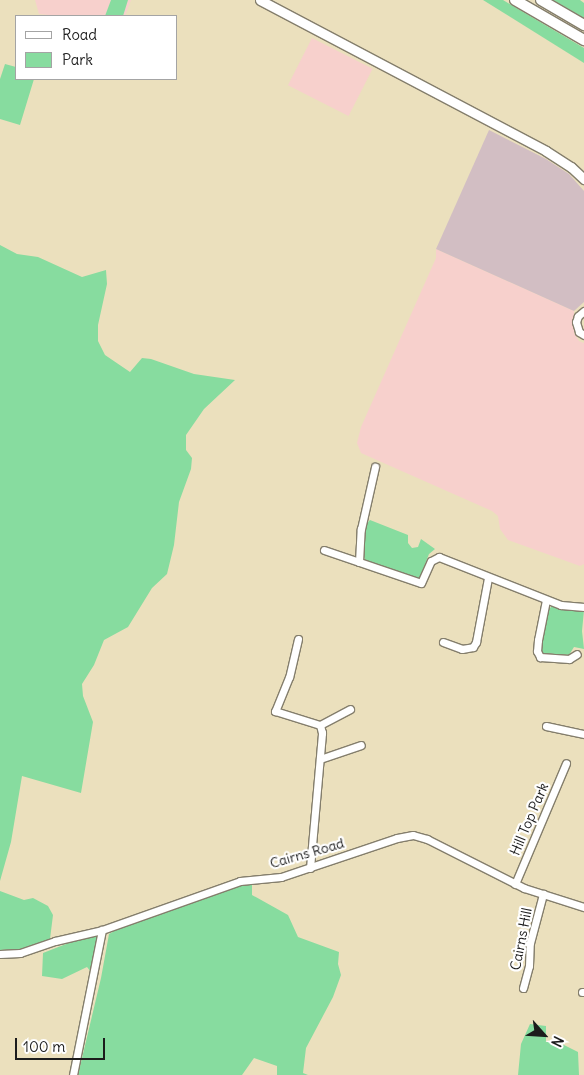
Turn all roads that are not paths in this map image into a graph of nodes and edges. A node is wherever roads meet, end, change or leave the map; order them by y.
1 (260, 0) edge
2 (516, 0) edge
3 (541, 0) edge
4 (584, 25) edge
5 (584, 40) edge
6 (584, 179) edge
7 (584, 311) edge
8 (584, 335) edge
9 (375, 467) dead end
10 (324, 550) dead end
11 (359, 562) junction
12 (488, 578) junction
13 (546, 600) junction
14 (584, 606) edge
15 (298, 639) dead end
16 (443, 642) dead end
17 (577, 654) dead end
18 (350, 709) dead end
19 (320, 725) junction
20 (546, 726) dead end
21 (584, 734) edge
22 (361, 745) dead end
23 (320, 758) junction
24 (566, 763) dead end
25 (310, 868) junction
26 (515, 884) junction
27 (543, 894) junction
28 (584, 907) edge
29 (102, 930) junction
30 (0, 954) edge
31 (523, 988) dead end
32 (72, 1075) edge

1 - 6 main road
2 - 5 highway
3 - 4 highway
7 - 8 street
9 - 11 street
10 - 11 street
11 - 12 street
12 - 13 street
12 - 16 street
13 - 14 street
13 - 17 street
15 - 19 street
18 - 19 street
19 - 23 street
20 - 21 street
22 - 23 street
23 - 25 street
24 - 26 street, Hill Top Park
25 - 26 street, Cairns Road
25 - 29 street, Cairns Road
26 - 27 street, Cairns Road
27 - 28 street, Cairns Road
27 - 31 street, Cairns Hill
29 - 30 street, Cairns Road
29 - 32 street

